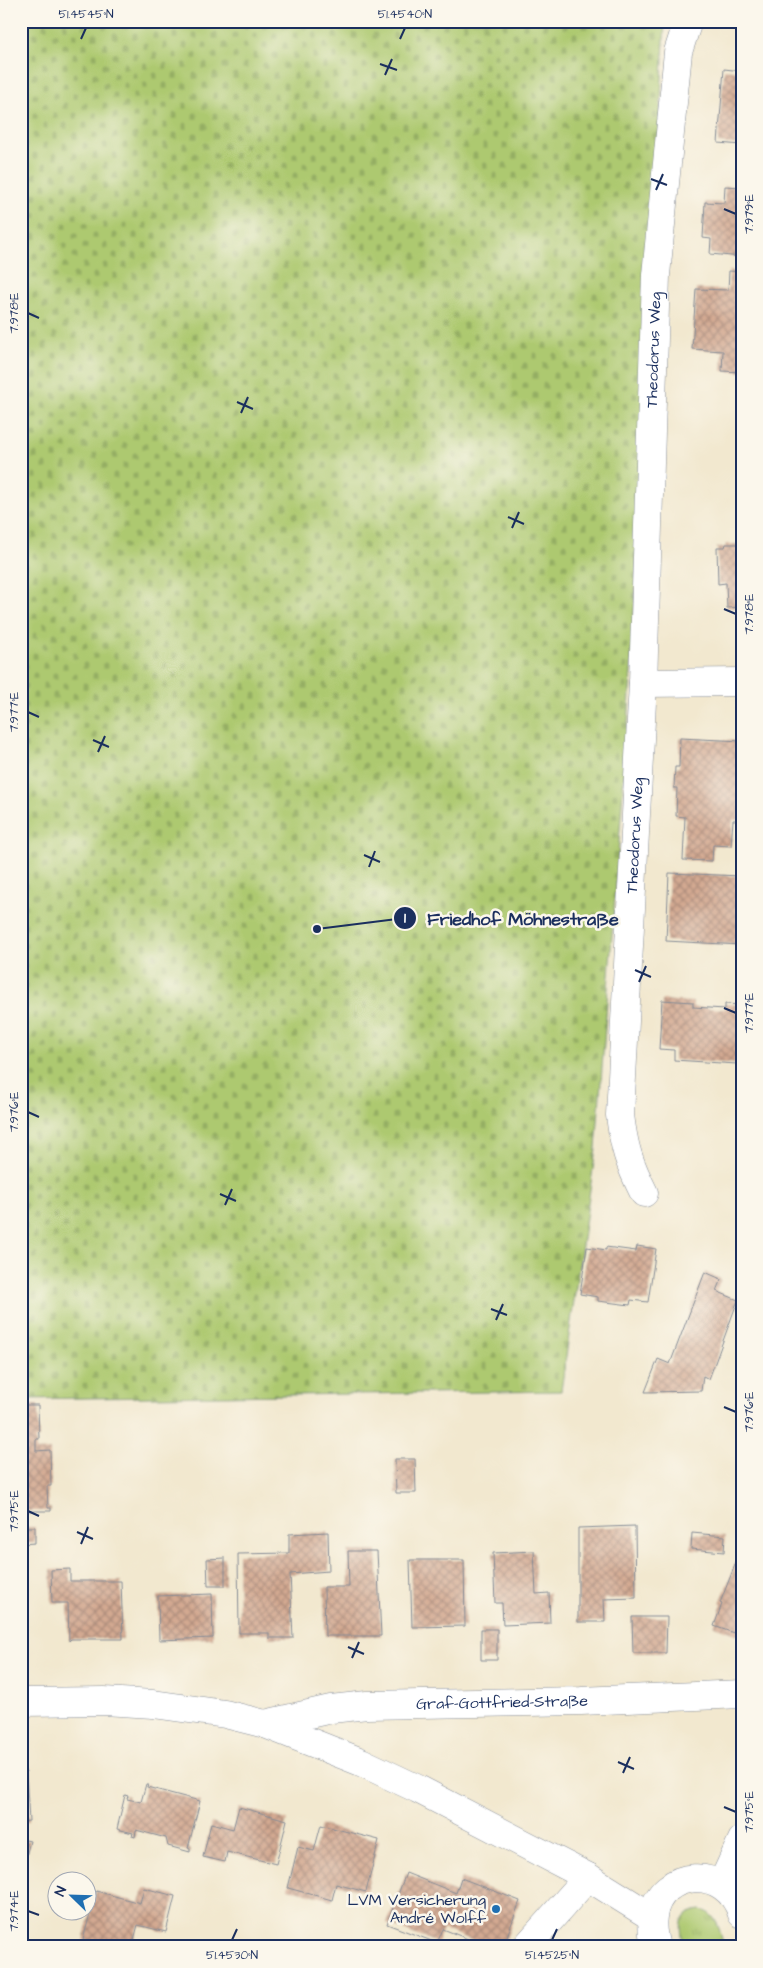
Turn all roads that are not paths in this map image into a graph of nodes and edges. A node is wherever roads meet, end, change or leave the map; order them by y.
1 (688, 21) edge
2 (742, 682) edge
3 (643, 683) junction
4 (644, 1193) dead end
5 (742, 1694) edge
6 (21, 1702) edge
7 (265, 1724) junction
8 (742, 1840) edge
9 (588, 1877) junction
10 (722, 1884) junction
11 (742, 1914) edge
12 (652, 1917) junction
13 (526, 1947) edge
14 (656, 1947) edge

1 - 3 street, Theodorus Weg
2 - 3 street
3 - 4 street, Theodorus Weg
5 - 7 street, Graf-Gottfried-Straße
6 - 7 street, Graf-Gottfried-Straße
7 - 9 street, Graf-Gottfried-Straße
8 - 10 street
9 - 12 street, Graf-Gottfried-Straße
9 - 13 street
10 - 11 street
10 - 12 street
12 - 14 street

